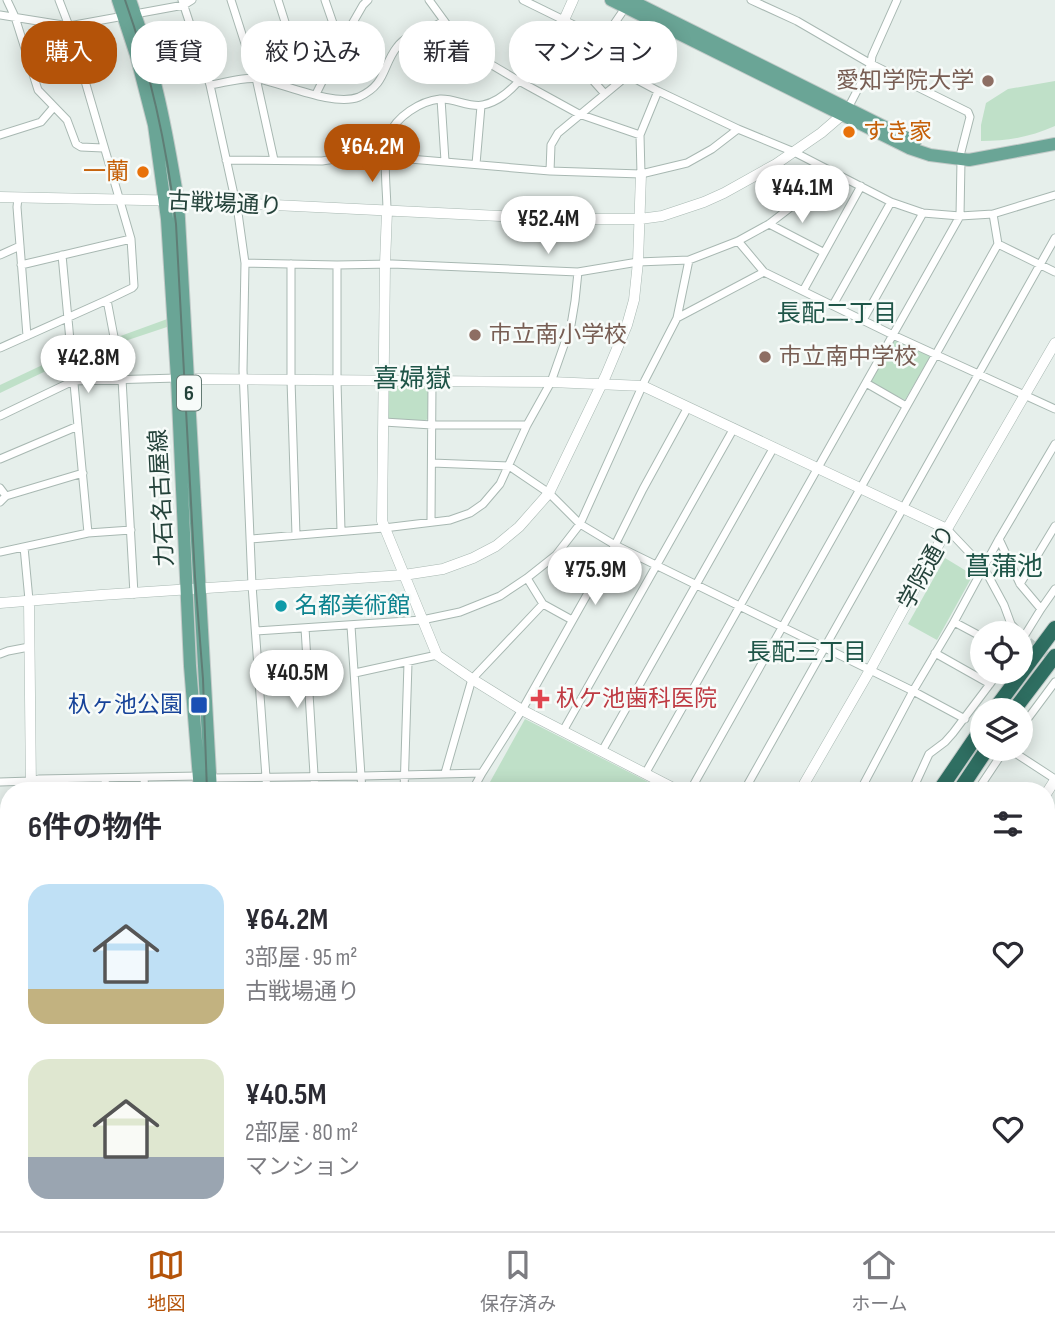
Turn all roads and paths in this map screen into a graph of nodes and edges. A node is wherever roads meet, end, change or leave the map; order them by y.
1 (7, 0) edge
2 (59, 0) edge
3 (118, 0) edge
4 (130, 0) edge
5 (192, 0) edge
6 (231, 0) edge
7 (278, 0) edge
8 (325, 0) edge
9 (368, 0) edge
10 (429, 0) edge
11 (523, 0) edge
12 (573, 0) edge
13 (611, 0) edge
14 (751, 0) edge
15 (897, 0) edge
16 (183, 2) edge
17 (627, 4) edge
18 (0, 15) edge
19 (129, 15) junction
20 (15, 17) junction
21 (564, 20) joint
22 (39, 21) edge
23 (67, 21) edge
24 (96, 21) edge
25 (332, 21) edge
26 (354, 21) edge
27 (444, 21) edge
28 (616, 21) edge
29 (241, 31) edge
30 (399, 45) edge
31 (871, 64) junction
32 (241, 80) edge
33 (85, 84) edge
34 (257, 84) edge
35 (278, 84) edge
36 (321, 84) edge
37 (517, 84) edge
38 (523, 84) edge
39 (596, 84) edge
40 (617, 84) edge
41 (644, 84) edge
42 (210, 85) junction
43 (285, 86) junction
44 (658, 92) junction
45 (316, 94) junction
46 (605, 94) junction
47 (441, 99) junction
48 (481, 106) junction
49 (53, 108) junction
50 (846, 112) junction
51 (579, 114) junction
52 (738, 129) junction
53 (0, 135) edge
54 (640, 135) junction
55 (1055, 135) edge
56 (1055, 144) edge
57 (103, 148) junction
58 (794, 152) junction
59 (961, 156) junction
60 (386, 157) junction
61 (226, 160) junction
62 (274, 160) junction
63 (445, 161) junction
64 (476, 164) junction
65 (550, 170) junction
66 (640, 174) junction
67 (834, 174) junction
68 (861, 186) junction
69 (1055, 195) edge
70 (0, 197) edge
71 (18, 198) junction
72 (120, 200) junction
73 (172, 201) junction
74 (891, 202) junction
75 (236, 204) junction
76 (387, 211) junction
77 (923, 213) junction
78 (993, 214) junction
79 (960, 216) junction
80 (639, 219) junction
81 (769, 224) junction
82 (1055, 238) edge
83 (131, 239) junction
84 (738, 241) junction
85 (998, 244) junction
86 (20, 246) junction
87 (823, 251) junction
88 (0, 255) edge
89 (62, 255) junction
90 (689, 260) junction
91 (638, 262) junction
92 (245, 263) junction
93 (291, 264) junction
94 (384, 264) junction
95 (1041, 264) junction
96 (21, 265) junction
97 (337, 265) junction
98 (578, 272) junction
99 (764, 272) junction
100 (1055, 272) edge
101 (803, 291) junction
102 (107, 300) junction
103 (833, 305) junction
104 (67, 318) junction
105 (677, 318) junction
106 (863, 320) junction
107 (893, 335) junction
108 (27, 337) junction
109 (1055, 343) edge
110 (0, 348) edge
111 (936, 355) junction
112 (978, 374) junction
113 (122, 379) junction
114 (183, 379) junction
115 (291, 380) junction
116 (73, 381) junction
117 (243, 381) junction
118 (337, 381) junction
119 (384, 381) junction
120 (432, 382) junction
121 (551, 382) junction
122 (866, 383) junction
123 (601, 384) junction
124 (643, 386) junction
125 (1024, 395) junction
126 (688, 407) junction
127 (906, 407) junction
128 (1055, 409) edge
129 (0, 416) edge
130 (384, 422) junction
131 (432, 425) junction
132 (527, 425) junction
133 (78, 426) junction
134 (734, 428) junction
135 (1055, 444) edge
136 (774, 447) junction
137 (1053, 453) edge
138 (0, 459) edge
139 (432, 463) junction
140 (509, 466) junction
141 (817, 469) junction
142 (82, 473) junction
143 (0, 488) edge
144 (860, 489) junction
145 (549, 493) junction
146 (3, 499) edge
147 (904, 509) junction
148 (431, 522) junction
149 (580, 524) junction
150 (1055, 526) edge
151 (384, 528) junction
152 (947, 529) junction
153 (131, 530) junction
154 (341, 531) junction
155 (88, 533) junction
156 (296, 535) junction
157 (250, 539) junction
158 (999, 539) junction
159 (615, 545) junction
160 (24, 547) junction
161 (0, 552) edge
162 (656, 565) junction
163 (984, 568) junction
164 (404, 575) junction
165 (527, 578) junction
166 (1020, 584) junction
167 (251, 585) junction
168 (697, 585) junction
169 (193, 589) junction
170 (1055, 589) edge
171 (134, 594) junction
172 (29, 600) junction
173 (0, 603) edge
174 (543, 604) junction
175 (740, 606) junction
176 (1041, 609) junction
177 (422, 620) junction
178 (572, 620) junction
179 (1010, 621) edge
180 (954, 622) junction
181 (1033, 622) edge
182 (351, 626) junction
183 (782, 627) junction
184 (305, 628) junction
185 (1055, 628) edge
186 (256, 631) junction
187 (970, 631) edge
188 (29, 647) junction
189 (824, 647) junction
190 (936, 653) junction
191 (0, 654) edge
192 (438, 655) junction
193 (1055, 656) edge
194 (408, 663) junction
195 (870, 670) junction
196 (355, 673) junction
197 (970, 673) edge
198 (472, 679) junction
199 (1055, 682) edge
200 (990, 684) edge
201 (913, 691) junction
202 (1003, 698) edge
203 (1023, 698) edge
204 (522, 710) junction
205 (1033, 712) edge
206 (965, 719) junction
207 (563, 731) junction
208 (970, 746) edge
209 (602, 751) junction
210 (979, 761) edge
211 (998, 761) edge
212 (1026, 761) edge
213 (482, 773) junction
214 (445, 774) junction
215 (645, 774) junction
216 (405, 775) junction
217 (315, 776) junction
218 (362, 776) junction
219 (105, 778) junction
220 (145, 778) junction
221 (266, 778) junction
222 (68, 779) joint
223 (1055, 779) edge
224 (31, 782) edge
225 (36, 782) edge
226 (105, 782) edge
227 (145, 782) edge
228 (207, 782) edge
229 (266, 782) edge
230 (315, 782) edge
231 (362, 782) edge
232 (405, 782) edge
233 (477, 782) edge
234 (661, 782) edge
235 (695, 782) edge
236 (749, 782) edge
237 (805, 782) edge
238 (865, 782) edge
239 (916, 782) edge
240 (945, 782) edge
241 (964, 782) edge
242 (983, 782) edge

1 - 20 street
2 - 23 street
3 - 19 main road, 力石名古屋線 / 6
4 - 19 main road, 力石名古屋線 / 6
5 - 16 street
6 - 29 street
7 - 43 street
8 - 25 street
9 - 26 street
10 - 27 street
11 - 21 street
12 - 21 street
13 - 17 main road
14 - 31 street
15 - 31 street
16 - 19 street
16 - 42 street
17 - 28 street
17 - 50 main road
18 - 20 street
19 - 24 street
19 - 73 main road, 力石名古屋線 / 6
20 - 22 street
20 - 49 street
30 - 45 street
31 - 50 street
31 - 59 street
32 - 42 street
33 - 57 street
34 - 62 street
35 - 43 street
36 - 45 street
37 - 48 street
38 - 51 street
39 - 46 street
40 - 46 street
41 - 44 street
42 - 61 street
43 - 45 street
44 - 52 street
44 - 54 street
46 - 51 street
47 - 48 street
47 - 60 street
47 - 63 street
48 - 64 street
49 - 53 street
49 - 57 street
50 - 58 street, 古戦場通り
50 - 59 main road
51 - 54 street
51 - 65 street
52 - 58 street
52 - 66 street
54 - 66 street
55 - 59 main road
56 - 59 main road
57 - 72 street
58 - 67 street
58 - 80 street, 古戦場通り
59 - 79 street
60 - 62 street
60 - 63 street
60 - 76 street
61 - 62 street
61 - 75 street
63 - 64 street
64 - 65 street
65 - 66 street
66 - 80 street
67 - 68 street
67 - 81 street
68 - 74 street
68 - 87 street
69 - 78 street
70 - 71 street, 古戦場通り
71 - 72 street, 古戦場通り
71 - 86 street
72 - 73 street, 古戦場通り
72 - 83 street
73 - 75 street, 古戦場通り
73 - 114 main road, 力石名古屋線 / 6
74 - 77 street
74 - 103 street
75 - 76 street, 古戦場通り
75 - 92 street
76 - 80 street, 古戦場通り
76 - 94 street
77 - 79 street
77 - 106 street
78 - 79 street
78 - 85 street
79 - 107 street
80 - 91 street
81 - 84 street
81 - 87 street
82 - 95 street
83 - 89 street
83 - 102 street
84 - 90 street
84 - 99 street
85 - 95 street
85 - 111 street
86 - 88 street
86 - 96 street
87 - 101 street
89 - 96 street
89 - 104 street
90 - 91 street
90 - 105 street
91 - 98 street
91 - 123 street
92 - 93 street
92 - 117 street
93 - 97 street
93 - 115 street
94 - 97 street
94 - 98 street
94 - 119 street
95 - 100 street
95 - 112 street
96 - 108 street
97 - 118 street
98 - 121 street
99 - 101 street
99 - 105 street
101 - 103 street
102 - 104 street
102 - 113 street
103 - 106 street
104 - 108 street
104 - 116 street
105 - 124 street
106 - 107 street
107 - 111 street
107 - 122 street
108 - 110 street
109 - 125 street, 学院通り
111 - 112 street
111 - 127 street
112 - 125 street
112 - 147 street
113 - 114 street
113 - 116 street
113 - 153 street
114 - 117 street
114 - 169 main road, 力石名古屋線 / 6
115 - 117 street
115 - 118 street
115 - 156 street
116 - 129 street
116 - 133 street
117 - 157 street
118 - 119 street
118 - 154 street
119 - 120 street
119 - 130 street
120 - 121 street
120 - 131 street
121 - 123 street
121 - 132 street
122 - 127 street
122 - 141 street
123 - 124 street
123 - 145 street
124 - 126 street
124 - 149 street
125 - 128 street
125 - 152 street, 学院通り
126 - 134 street
126 - 159 street
127 - 144 street
130 - 131 street
130 - 151 street
131 - 132 street
131 - 139 street
132 - 140 street
133 - 138 street
133 - 142 street
134 - 136 street
134 - 162 street
135 - 137 street
136 - 141 street
136 - 168 street
137 - 158 street
139 - 140 street
139 - 148 street
140 - 145 street
140 - 148 street
141 - 144 street
141 - 175 street
142 - 146 street
142 - 155 street
143 - 146 street
144 - 147 street
144 - 183 street
145 - 149 street
145 - 164 street
147 - 152 street
147 - 189 street
148 - 151 street
149 - 159 street
149 - 165 street
150 - 166 street
151 - 154 street
151 - 164 street
152 - 163 street
152 - 195 street, 学院通り
153 - 155 street
153 - 171 street
154 - 156 street
155 - 160 street
156 - 157 street
157 - 167 street
158 - 163 street
158 - 166 street
159 - 162 street
159 - 178 street
160 - 161 street
160 - 172 street
162 - 168 street
162 - 207 street
163 - 179 street
163 - 180 street
164 - 167 street
164 - 177 street
165 - 174 street
165 - 177 street
166 - 176 street
167 - 169 street
167 - 186 street
168 - 175 street
168 - 209 street
169 - 171 street
169 - 228 main road, 力石名古屋線 / 6
170 - 176 street
171 - 172 street
172 - 173 street
172 - 188 street
174 - 178 street
174 - 198 street
175 - 183 street
175 - 215 street
176 - 181 street
177 - 182 street
177 - 192 street
178 - 204 street
180 - 187 street
180 - 190 street
182 - 184 street
182 - 196 street
183 - 189 street
183 - 235 street
184 - 186 street
184 - 217 street
185 - 202 highway
186 - 221 street
188 - 191 street
188 - 224 street
189 - 195 street
189 - 236 street
190 - 197 street
190 - 201 street
192 - 194 street
192 - 198 street
193 - 203 highway
194 - 196 street
194 - 216 street
195 - 201 street
195 - 237 street, 学院通り
196 - 218 street
198 - 204 street
198 - 214 street
199 - 205 street
200 - 206 street
201 - 206 street
201 - 238 street
204 - 207 street
204 - 213 street
206 - 239 street
207 - 209 street
208 - 240 highway
209 - 215 street
210 - 241 highway
211 - 242 street
212 - 223 street
213 - 214 street
213 - 233 street
214 - 216 street
215 - 234 street
216 - 218 street
216 - 232 street
217 - 218 street
217 - 221 street
217 - 230 street
218 - 231 street
219 - 220 street
219 - 222 street
219 - 226 street
220 - 227 street
220 - 228 street
221 - 228 street
221 - 229 street
222 - 225 street

